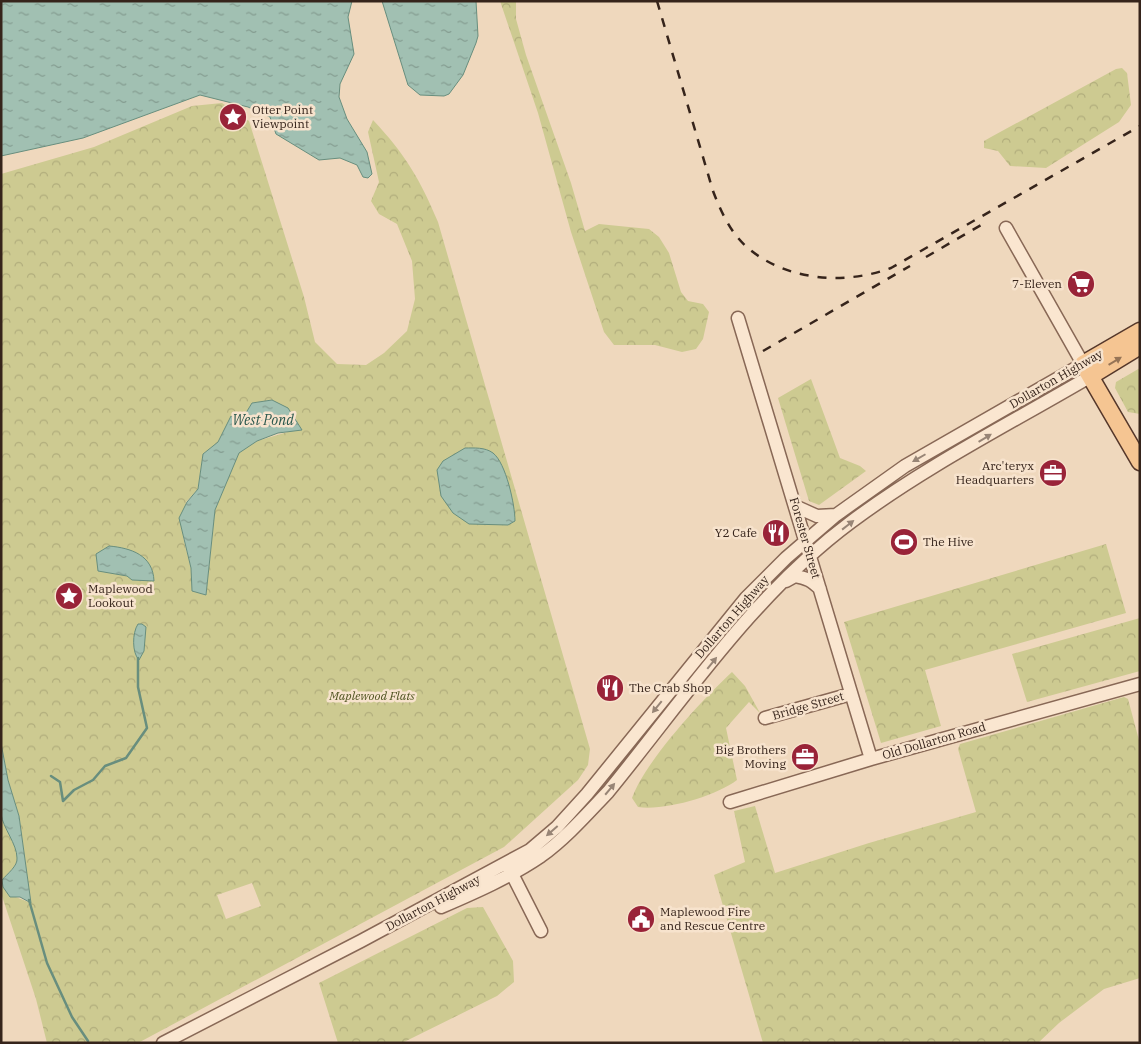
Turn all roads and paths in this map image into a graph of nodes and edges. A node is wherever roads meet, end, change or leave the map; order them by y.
1 (1006, 228) dead end
2 (738, 318) dead end
3 (1140, 332) edge
4 (1140, 346) edge
5 (1087, 370) junction
6 (1140, 462) edge
7 (797, 507) junction
8 (836, 515) junction
9 (806, 541) junction
10 (810, 556) junction
11 (778, 585) junction
12 (820, 589) junction
13 (1140, 684) edge
14 (852, 694) junction
15 (765, 718) dead end
16 (871, 759) junction
17 (730, 802) dead end
18 (509, 869) junction
19 (541, 931) dead end
20 (163, 1043) edge

1 - 5 street
2 - 7 street, Forester Street
3 - 5 main road, Dollarton Highway
5 -> 4 main road, Dollarton Highway
5 - 6 main road
5 -> 8 street, Dollarton Highway
10 -> 5 street, Dollarton Highway
7 - 8 street
7 - 9 street, Forester Street
8 - 9 street, Dollarton Highway
9 - 10 street, Forester Street
9 -> 18 street, Dollarton Highway
10 - 11 street, Dollarton Highway
10 - 12 street, Forester Street
11 - 12 street
18 -> 11 street, Dollarton Highway
12 - 14 street, Forester Street
13 - 16 street, Old Dollarton Road
14 - 15 street, Bridge Street
14 - 16 street, Forester Street
16 - 17 street, Old Dollarton Road
18 - 19 street
18 - 20 street, Dollarton Highway

